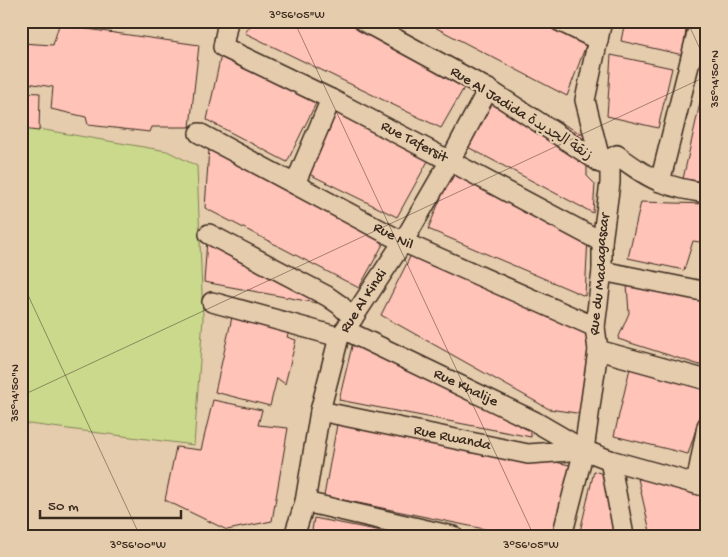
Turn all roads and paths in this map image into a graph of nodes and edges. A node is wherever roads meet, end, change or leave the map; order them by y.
1 (228, 21) edge
2 (363, 21) edge
3 (559, 21) edge
4 (602, 21) edge
5 (700, 21) edge
6 (598, 40) junction
7 (488, 89) junction
8 (331, 100) junction
9 (199, 133) dead end
10 (450, 161) junction
11 (601, 163) junction
12 (660, 182) junction
13 (295, 184) junction
14 (707, 193) edge
15 (209, 234) dead end
16 (403, 242) junction
17 (602, 242) junction
18 (602, 271) junction
19 (707, 292) edge
20 (212, 302) dead end
21 (595, 327) junction
22 (346, 328) junction
23 (598, 350) junction
24 (707, 380) edge
25 (320, 411) junction
26 (707, 426) edge
27 (584, 450) junction
28 (610, 460) junction
29 (701, 485) edge
30 (305, 502) junction
31 (294, 536) edge
32 (453, 536) edge
33 (562, 536) edge
34 (624, 536) edge

1 - 8 street, Rue Tafersit
2 - 7 street, Rue Al Jadida زنقة الجديدة
3 - 6 street
4 - 6 street, Rue du Madagascar
5 - 12 street
6 - 11 street, Rue du Madagascar
7 - 10 street, Rue Al Kindi
7 - 11 street, Rue Al Jadida زنقة الجديدة
8 - 10 street, Rue Tafersit
8 - 13 street
9 - 13 street, Rue Nil
10 - 16 street, Rue Al Kindi
10 - 17 street, Rue Tafersit
11 - 12 street
11 - 17 street, Rue du Madagascar
12 - 14 street
13 - 16 street, Rue Nil
15 - 22 street
16 - 21 street, Rue Nil
16 - 22 street, Rue Al Kindi
17 - 18 street, Rue du Madagascar
18 - 19 street
18 - 21 street, Rue du Madagascar
20 - 22 street
21 - 23 street, Rue du Madagascar
22 - 25 street, Rue Al Kindi
22 - 27 street, Rue Khalije
23 - 24 street
23 - 27 street, Rue du Madagascar
25 - 27 street, Rue Rwanda
25 - 30 street, Rue Al Kindi
26 - 29 street
27 - 28 street, Rue Khalije
27 - 33 street, Rue du Madagascar
28 - 29 street, Rue Khalije
28 - 34 street
30 - 31 street, Rue Al Kindi
30 - 32 street

